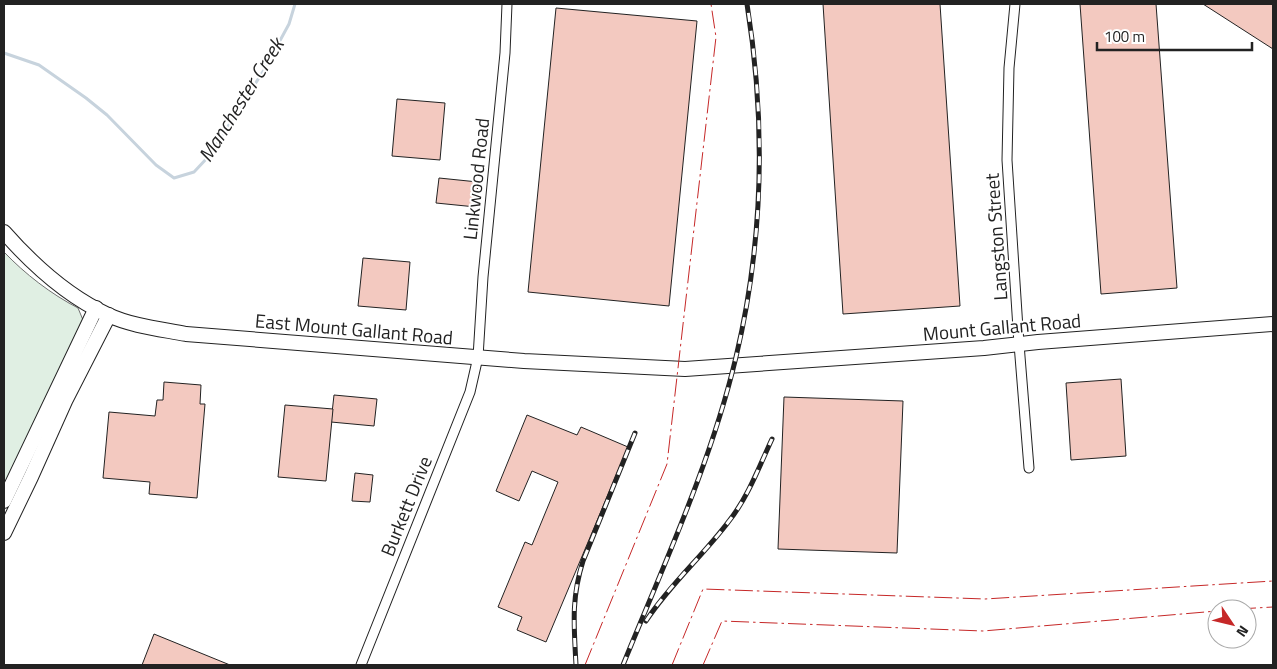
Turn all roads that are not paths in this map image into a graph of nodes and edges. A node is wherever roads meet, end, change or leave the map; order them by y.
1 (507, 4) edge
2 (1015, 4) edge
3 (4, 232) edge
4 (96, 308) junction
5 (109, 315) junction
6 (1273, 324) edge
7 (1019, 344) junction
8 (478, 357) junction
9 (734, 366) joint
10 (1029, 468) dead end
11 (4, 501) edge
12 (4, 533) edge
13 (361, 665) edge

1 - 8 street, Linkwood Road
2 - 7 street, Langston Street
3 - 4 street, East Mount Gallant Road
4 - 5 street, East Mount Gallant Road
4 - 11 street
5 - 8 street, East Mount Gallant Road
5 - 12 street
6 - 7 street, Mount Gallant Road
7 - 9 street, Mount Gallant Road
7 - 10 street, Langston Street
8 - 9 street, East Mount Gallant Road
8 - 13 street, Burkett Drive

